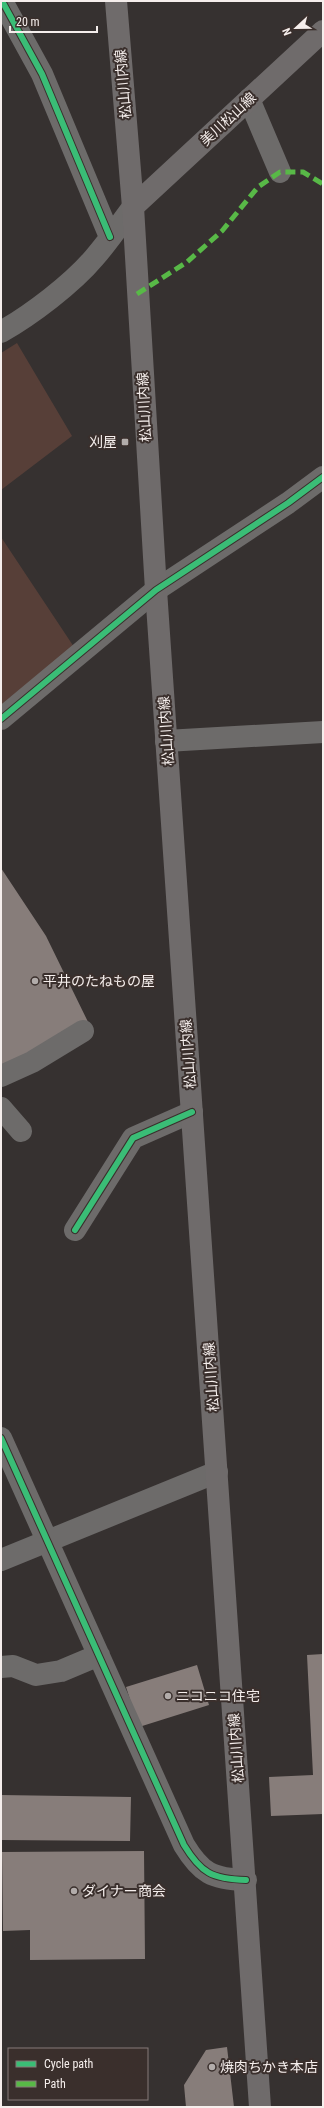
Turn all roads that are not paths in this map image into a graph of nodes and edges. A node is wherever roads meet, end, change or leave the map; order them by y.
1 (2, 1) edge
2 (116, 1) edge
3 (323, 31) edge
4 (249, 99) junction
5 (280, 172) dead end
6 (132, 207) junction
7 (110, 237) junction
8 (1, 332) edge
9 (323, 477) edge
10 (156, 590) junction
11 (1, 719) edge
12 (323, 732) edge
13 (166, 741) junction
14 (83, 1031) dead end
15 (1, 1076) edge
16 (1, 1108) edge
17 (192, 1112) junction
18 (21, 1131) dead end
19 (75, 1230) dead end
20 (1, 1438) edge
21 (217, 1472) junction
22 (47, 1541) junction
23 (1, 1560) edge
24 (99, 1655) junction
25 (1, 1667) edge
26 (246, 1880) junction
27 (260, 2107) edge

1 - 7 street
2 - 6 main road, 松山川内線
3 - 4 main road, 美川松山線
4 - 5 street
4 - 6 main road, 美川松山線
6 - 7 street
6 - 10 main road, 松山川内線
7 - 8 street
9 - 10 street
10 - 11 street
10 - 13 main road, 松山川内線
12 - 13 street
13 - 17 main road, 松山川内線
14 - 15 street
16 - 18 street
17 - 19 street
17 - 21 main road, 松山川内線
20 - 22 street
21 - 22 street
21 - 26 main road, 松山川内線
22 - 23 street
22 - 24 street
24 - 25 street
24 - 26 street
26 - 27 main road, 松山川内線

